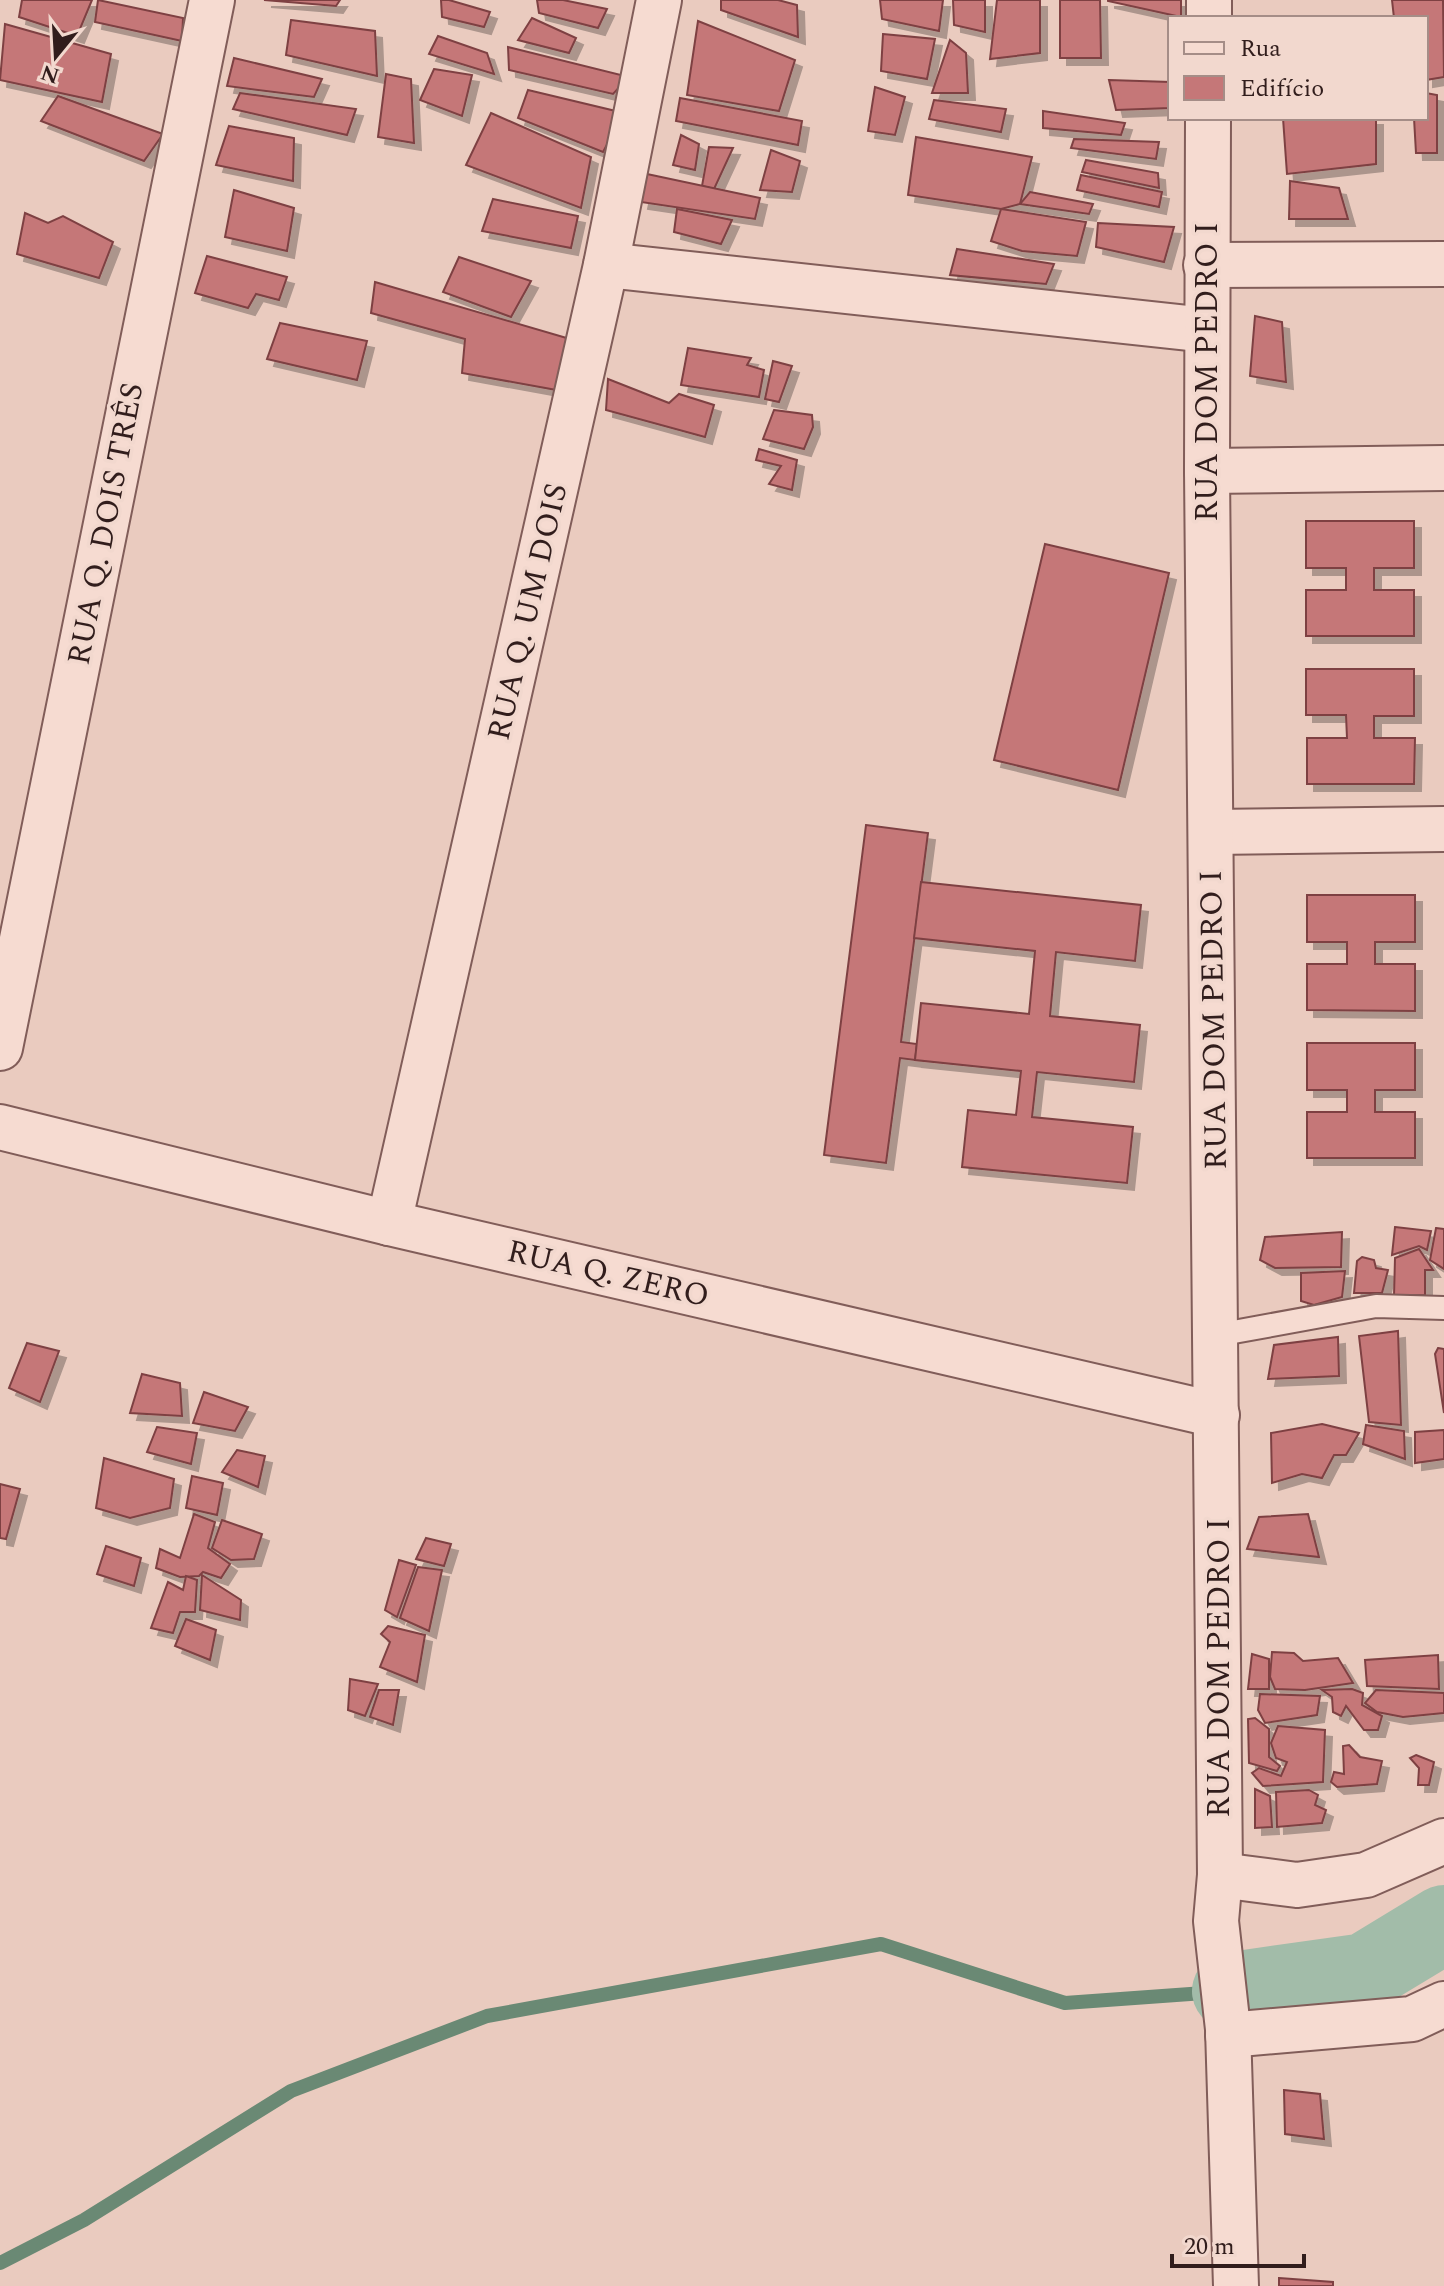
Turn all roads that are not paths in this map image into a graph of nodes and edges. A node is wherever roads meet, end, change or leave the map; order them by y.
1 (212, 0) edge
2 (659, 0) edge
3 (1208, 120) edge
4 (1444, 264) edge
5 (606, 265) junction
6 (1206, 265) junction
7 (1207, 330) junction
8 (1444, 468) edge
9 (1207, 471) junction
10 (1444, 829) edge
11 (1212, 832) junction
12 (0, 1048) edge
13 (0, 1127) edge
14 (389, 1223) junction
15 (1444, 1308) edge
16 (1217, 1335) junction
17 (1217, 1415) junction
18 (1444, 1841) edge
19 (1220, 1875) junction
20 (1444, 2004) edge
21 (1228, 2032) junction
22 (1236, 2286) edge

1 - 12 street, RUA Q. DOIS TRÊS
2 - 5 street, RUA Q. UM DOIS
3 - 6 street, RUA DOM PEDRO I
4 - 6 street
5 - 7 street
5 - 14 street, RUA Q. UM DOIS
6 - 7 street, RUA DOM PEDRO I
7 - 9 street, RUA DOM PEDRO I
8 - 9 street
9 - 11 street, RUA DOM PEDRO I
10 - 11 street
11 - 16 street, RUA DOM PEDRO I
13 - 14 street, RUA Q. ZERO
14 - 17 street, RUA Q. ZERO
15 - 16 lane
16 - 17 street, RUA DOM PEDRO I
17 - 19 street, RUA DOM PEDRO I
18 - 19 street
19 - 21 street, RUA DOM PEDRO I
20 - 21 street
21 - 22 street, RUA DOM PEDRO I

